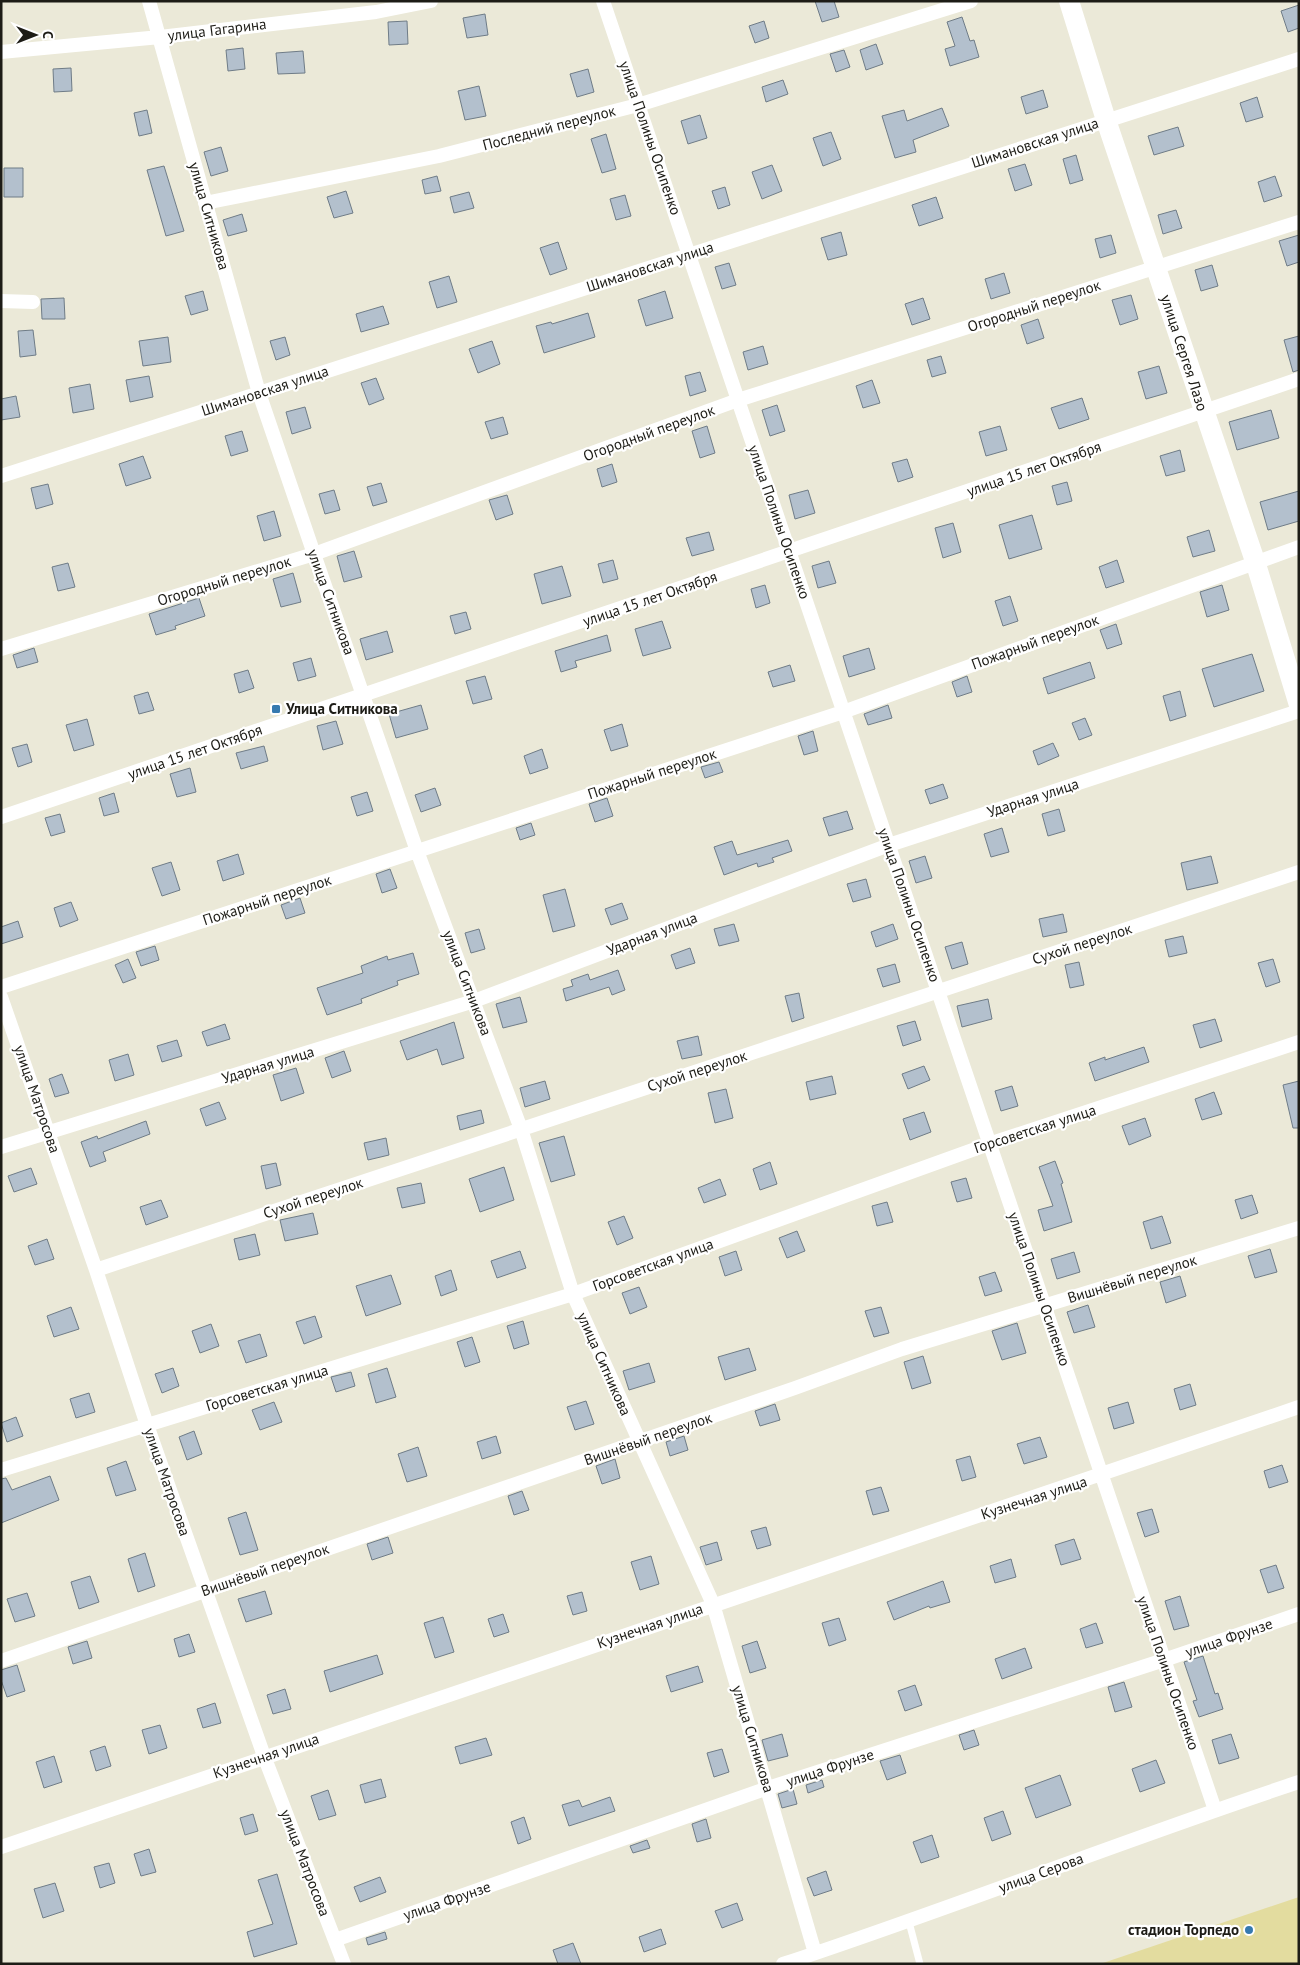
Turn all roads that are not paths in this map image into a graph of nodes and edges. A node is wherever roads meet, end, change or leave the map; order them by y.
1 (149, 1) edge
2 (431, 1) edge
3 (603, 1) edge
4 (971, 1) edge
5 (1069, 1) edge
6 (160, 37) junction
7 (1, 52) edge
8 (1299, 59) edge
9 (638, 105) junction
10 (1106, 120) junction
11 (205, 203) junction
12 (1299, 222) edge
13 (689, 255) junction
14 (1156, 268) junction
15 (1, 301) edge
16 (33, 302) dead end
17 (1299, 379) edge
18 (260, 393) junction
19 (738, 400) junction
20 (1204, 411) junction
21 (1, 476) edge
22 (1299, 547) edge
23 (789, 552) junction
24 (314, 554) junction
25 (1255, 561) junction
26 (1, 649) edge
27 (364, 695) junction
28 (1299, 704) edge
29 (1299, 711) edge
30 (843, 712) junction
31 (1, 817) edge
32 (889, 845) junction
33 (417, 851) junction
34 (1299, 872) edge
35 (1, 987) edge
36 (938, 991) junction
37 (1, 997) edge
38 (474, 1001) junction
39 (1299, 1042) edge
40 (521, 1129) junction
41 (49, 1132) junction
42 (989, 1144) junction
43 (1, 1147) edge
44 (1299, 1228) edge
45 (96, 1270) junction
46 (573, 1294) junction
47 (1044, 1306) junction
48 (1299, 1407) edge
49 (147, 1424) junction
50 (639, 1442) junction
51 (1, 1470) edge
52 (1102, 1475) junction
53 (206, 1591) junction
54 (713, 1604) junction
55 (1299, 1614) edge
56 (1164, 1660) junction
57 (1, 1662) edge
58 (264, 1756) junction
59 (1299, 1782) edge
60 (768, 1788) junction
61 (1215, 1810) junction
62 (1, 1847) edge
63 (909, 1922) junction
64 (335, 1940) junction
65 (815, 1953) junction
66 (344, 1964) edge
67 (783, 1964) edge
68 (920, 1964) edge

1 - 6 street, улица Ситникова
2 - 6 street, улица Гагарина
3 - 9 street, улица Полины Осипенко
4 - 9 street, Последний переулок
5 - 10 main road, улица Сергея Лазо
6 - 7 street, улица Гагарина
6 - 11 street, улица Ситникова
8 - 10 street, Шимановская улица
9 - 11 street, Последний переулок
9 - 13 street, улица Полины Осипенко
10 - 13 street, Шимановская улица
10 - 14 main road, улица Сергея Лазо
11 - 18 street, улица Ситникова
12 - 14 street, Огородный переулок
13 - 18 street, Шимановская улица
13 - 19 street, улица Полины Осипенко
14 - 19 street, Огородный переулок
14 - 20 main road, улица Сергея Лазо
15 - 16 street
17 - 20 street, улица 15 лет Октября
18 - 21 street, Шимановская улица
18 - 24 street, улица Ситникова
19 - 23 street, улица Полины Осипенко
19 - 24 street, Огородный переулок
20 - 23 street, улица 15 лет Октября
20 - 25 main road, улица Сергея Лазо
22 - 25 street, Пожарный переулок
23 - 27 street, улица 15 лет Октября
23 - 30 street, улица Полины Осипенко
24 - 26 street, Огородный переулок
24 - 27 street, улица Ситникова
25 - 28 main road, улица Сергея Лазо
25 - 30 street, Пожарный переулок
27 - 31 street, улица 15 лет Октября
27 - 33 street, улица Ситникова
29 - 32 street, Ударная улица
30 - 32 street, улица Полины Осипенко
30 - 33 street, Пожарный переулок
32 - 36 street, улица Полины Осипенко
32 - 38 street, Ударная улица
33 - 35 street, Пожарный переулок
33 - 38 street, улица Ситникова
34 - 36 street, Сухой переулок
36 - 40 street, Сухой переулок
36 - 42 street, улица Полины Осипенко
37 - 41 street, улица Матросова
38 - 40 street, улица Ситникова
38 - 41 street, Ударная улица
39 - 42 street, Горсоветская улица
40 - 45 street, Сухой переулок
40 - 46 street, улица Ситникова
41 - 43 street, Ударная улица
41 - 45 street, улица Матросова
42 - 46 street, Горсоветская улица
42 - 47 street, улица Полины Осипенко
44 - 47 street, Вишнёвый переулок
45 - 49 street, улица Матросова
46 - 49 street, Горсоветская улица
46 - 50 street, улица Ситникова
47 - 50 street, Вишнёвый переулок
47 - 52 street, улица Полины Осипенко
48 - 52 street, Кузнечная улица
49 - 51 street, Горсоветская улица
49 - 53 street, улица Матросова
50 - 53 street, Вишнёвый переулок
50 - 54 street, улица Ситникова
52 - 54 street, Кузнечная улица
52 - 56 street, улица Полины Осипенко
53 - 57 street, Вишнёвый переулок
53 - 58 street, улица Матросова
54 - 58 street, Кузнечная улица
54 - 60 street, улица Ситникова
55 - 56 street, улица Фрунзе
56 - 60 street, улица Фрунзе
56 - 61 street, улица Полины Осипенко
58 - 62 street, Кузнечная улица
58 - 64 street, улица Матросова
59 - 61 street, улица Серова
60 - 64 street, улица Фрунзе
60 - 65 street, улица Ситникова
61 - 63 street, улица Серова
63 - 65 street, улица Серова
63 - 68 lane
64 - 66 street, улица Матросова
65 - 67 street, улица Серова

